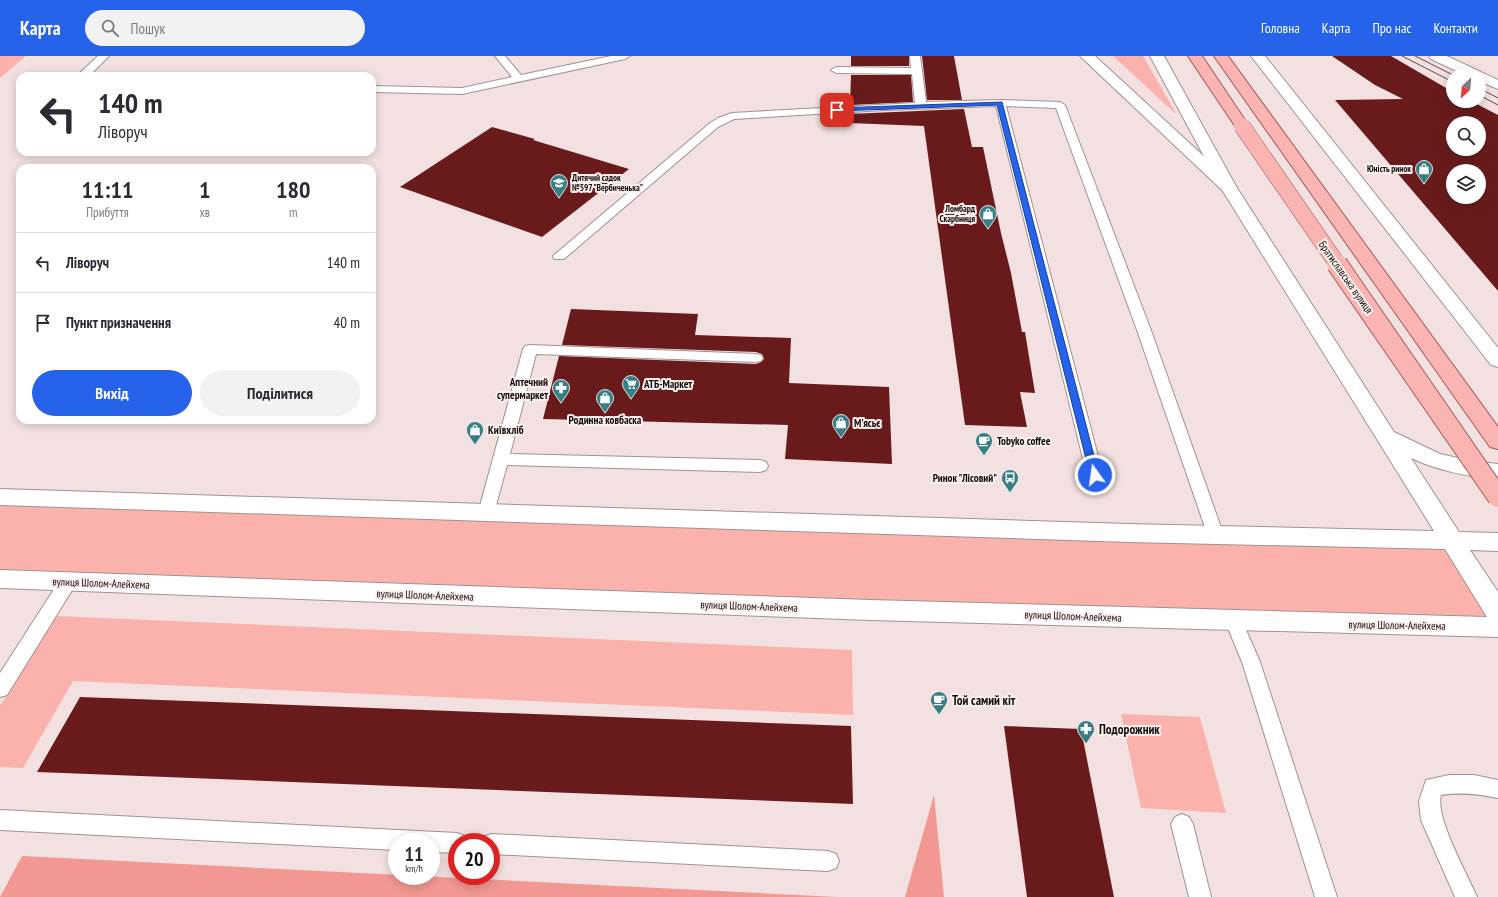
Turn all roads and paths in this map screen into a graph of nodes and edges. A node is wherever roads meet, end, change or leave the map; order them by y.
1 (104, 56) edge
2 (500, 56) edge
3 (625, 56) edge
4 (915, 56) edge
5 (1087, 56) edge
6 (1157, 56) edge
7 (1195, 56) edge
8 (1221, 56) edge
9 (1258, 56) edge
10 (1436, 56) edge
11 (1461, 68) edge
12 (836, 70) dead end
13 (917, 71) junction
14 (87, 72) edge
15 (518, 78) junction
16 (1486, 79) edge
17 (1498, 85) edge
18 (376, 89) edge
19 (1000, 103) junction
20 (921, 106) junction
21 (1230, 188) junction
22 (559, 256) dead end
23 (756, 358) dead end
24 (1498, 361) edge
25 (1388, 437) junction
26 (1498, 442) edge
27 (500, 459) junction
28 (760, 466) dead end
29 (1498, 472) edge
30 (1095, 475) dead end
31 (1498, 496) edge
32 (0, 497) edge
33 (486, 513) junction
34 (1216, 536) junction
35 (1453, 540) junction
36 (1498, 542) edge
37 (0, 580) edge
38 (68, 582) junction
39 (1498, 613) edge
40 (1234, 621) junction
41 (1498, 627) edge
42 (0, 689) edge
43 (1498, 789) edge
44 (0, 820) edge
45 (1182, 824) dead end
46 (448, 843) edge
47 (500, 844) edge
48 (828, 861) dead end
49 (1200, 897) edge
50 (1326, 897) edge
51 (1466, 897) edge

1 - 14 lane
2 - 15 lane
3 - 15 lane
4 - 13 lane
5 - 21 street
6 - 21 street
7 - 31 main road, Братиславська вулиця, bridge
8 - 26 main road
9 - 24 street
10 - 11 street
12 - 13 lane
13 - 20 lane
15 - 18 lane
16 - 17 street
19 - 20 lane
19 - 30 lane
19 - 34 lane
20 - 22 lane
21 - 25 street
23 - 27 lane
25 - 29 street
25 - 35 street
27 - 28 lane
27 - 33 lane
32 - 33 street
33 - 34 street
34 - 35 street
35 - 36 street
35 - 39 street
37 - 38 street, вулиця Шолом-Алейхема
38 - 40 street, вулиця Шолом-Алейхема
38 - 42 lane
40 - 41 street, вулиця Шолом-Алейхема
40 - 50 lane
43 - 51 lane
44 - 46 lane
45 - 49 lane
47 - 48 lane

